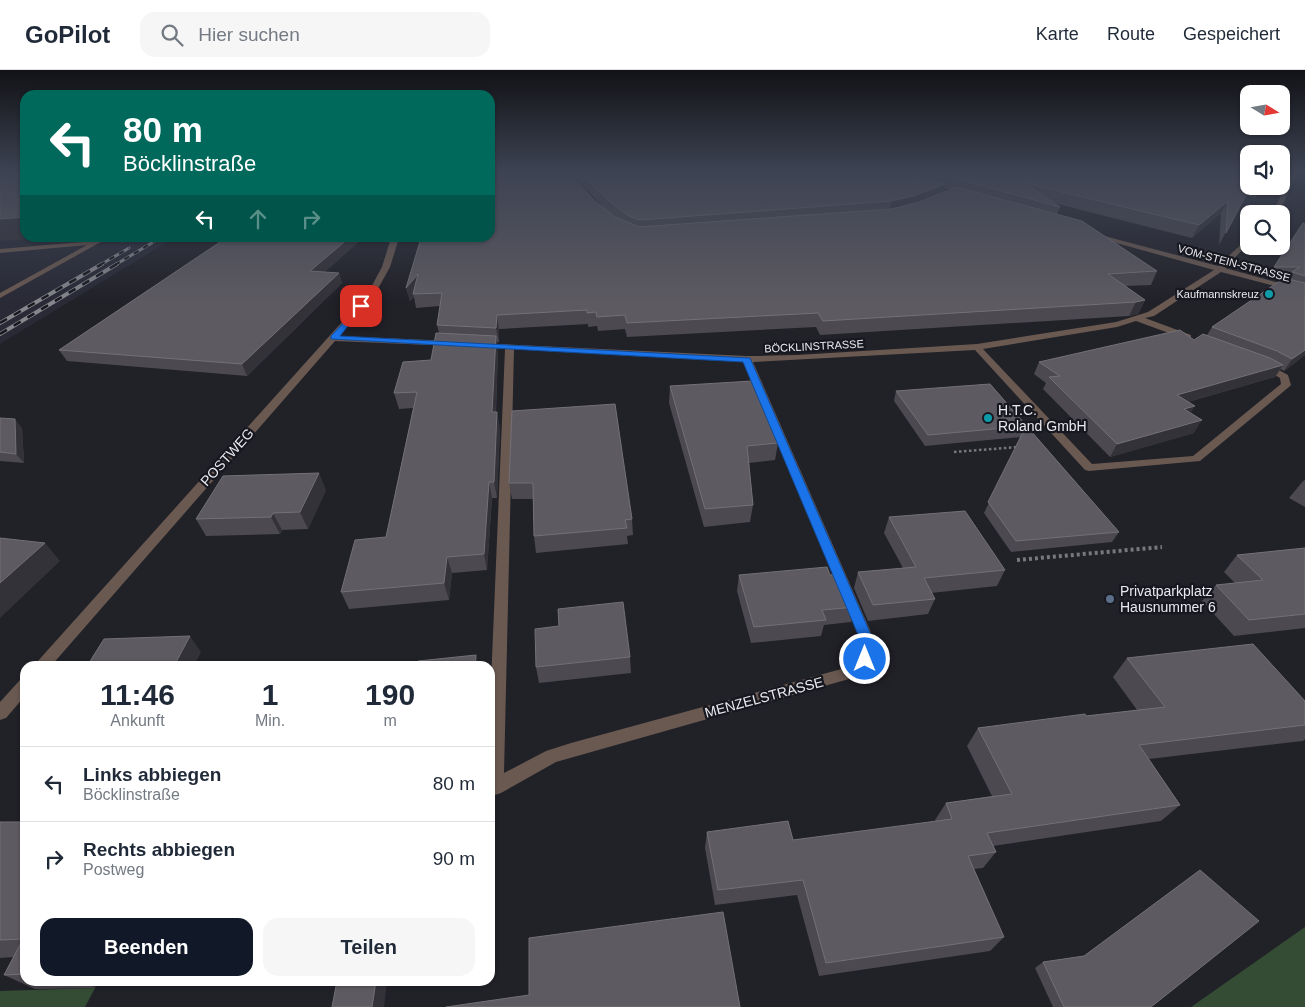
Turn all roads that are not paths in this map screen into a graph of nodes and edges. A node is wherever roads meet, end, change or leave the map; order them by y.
1 (1082, 232) edge
2 (96, 242) joint
3 (394, 242) edge
4 (1240, 248) edge
5 (0, 251) edge
6 (1219, 270) junction
7 (1305, 292) edge
8 (0, 296) edge
9 (1139, 318) junction
10 (334, 338) junction
11 (1203, 342) edge
12 (510, 347) junction
13 (977, 347) junction
14 (747, 359) junction
15 (1257, 363) edge
16 (46, 661) edge
17 (20, 691) edge
18 (0, 713) edge
19 (495, 737) edge
20 (495, 788) edge

1 - 6 street, VOM-STEIN-STRASSE
2 - 5 street
2 - 8 street
3 - 10 street, POSTWEG
4 - 6 street, BÖCKLINSTRASSE
6 - 7 street, VOM-STEIN-STRASSE
6 - 9 street, BÖCKLINSTRASSE
9 - 11 street
9 - 13 street, BÖCKLINSTRASSE
10 - 12 street, BÖCKLINSTRASSE
10 - 16 street, POSTWEG
12 - 14 street, BÖCKLINSTRASSE
12 - 19 street, MENZELSTRASSE
13 - 14 street, BÖCKLINSTRASSE
13 - 15 street
14 - 20 street, MENZELSTRASSE
17 - 18 street

